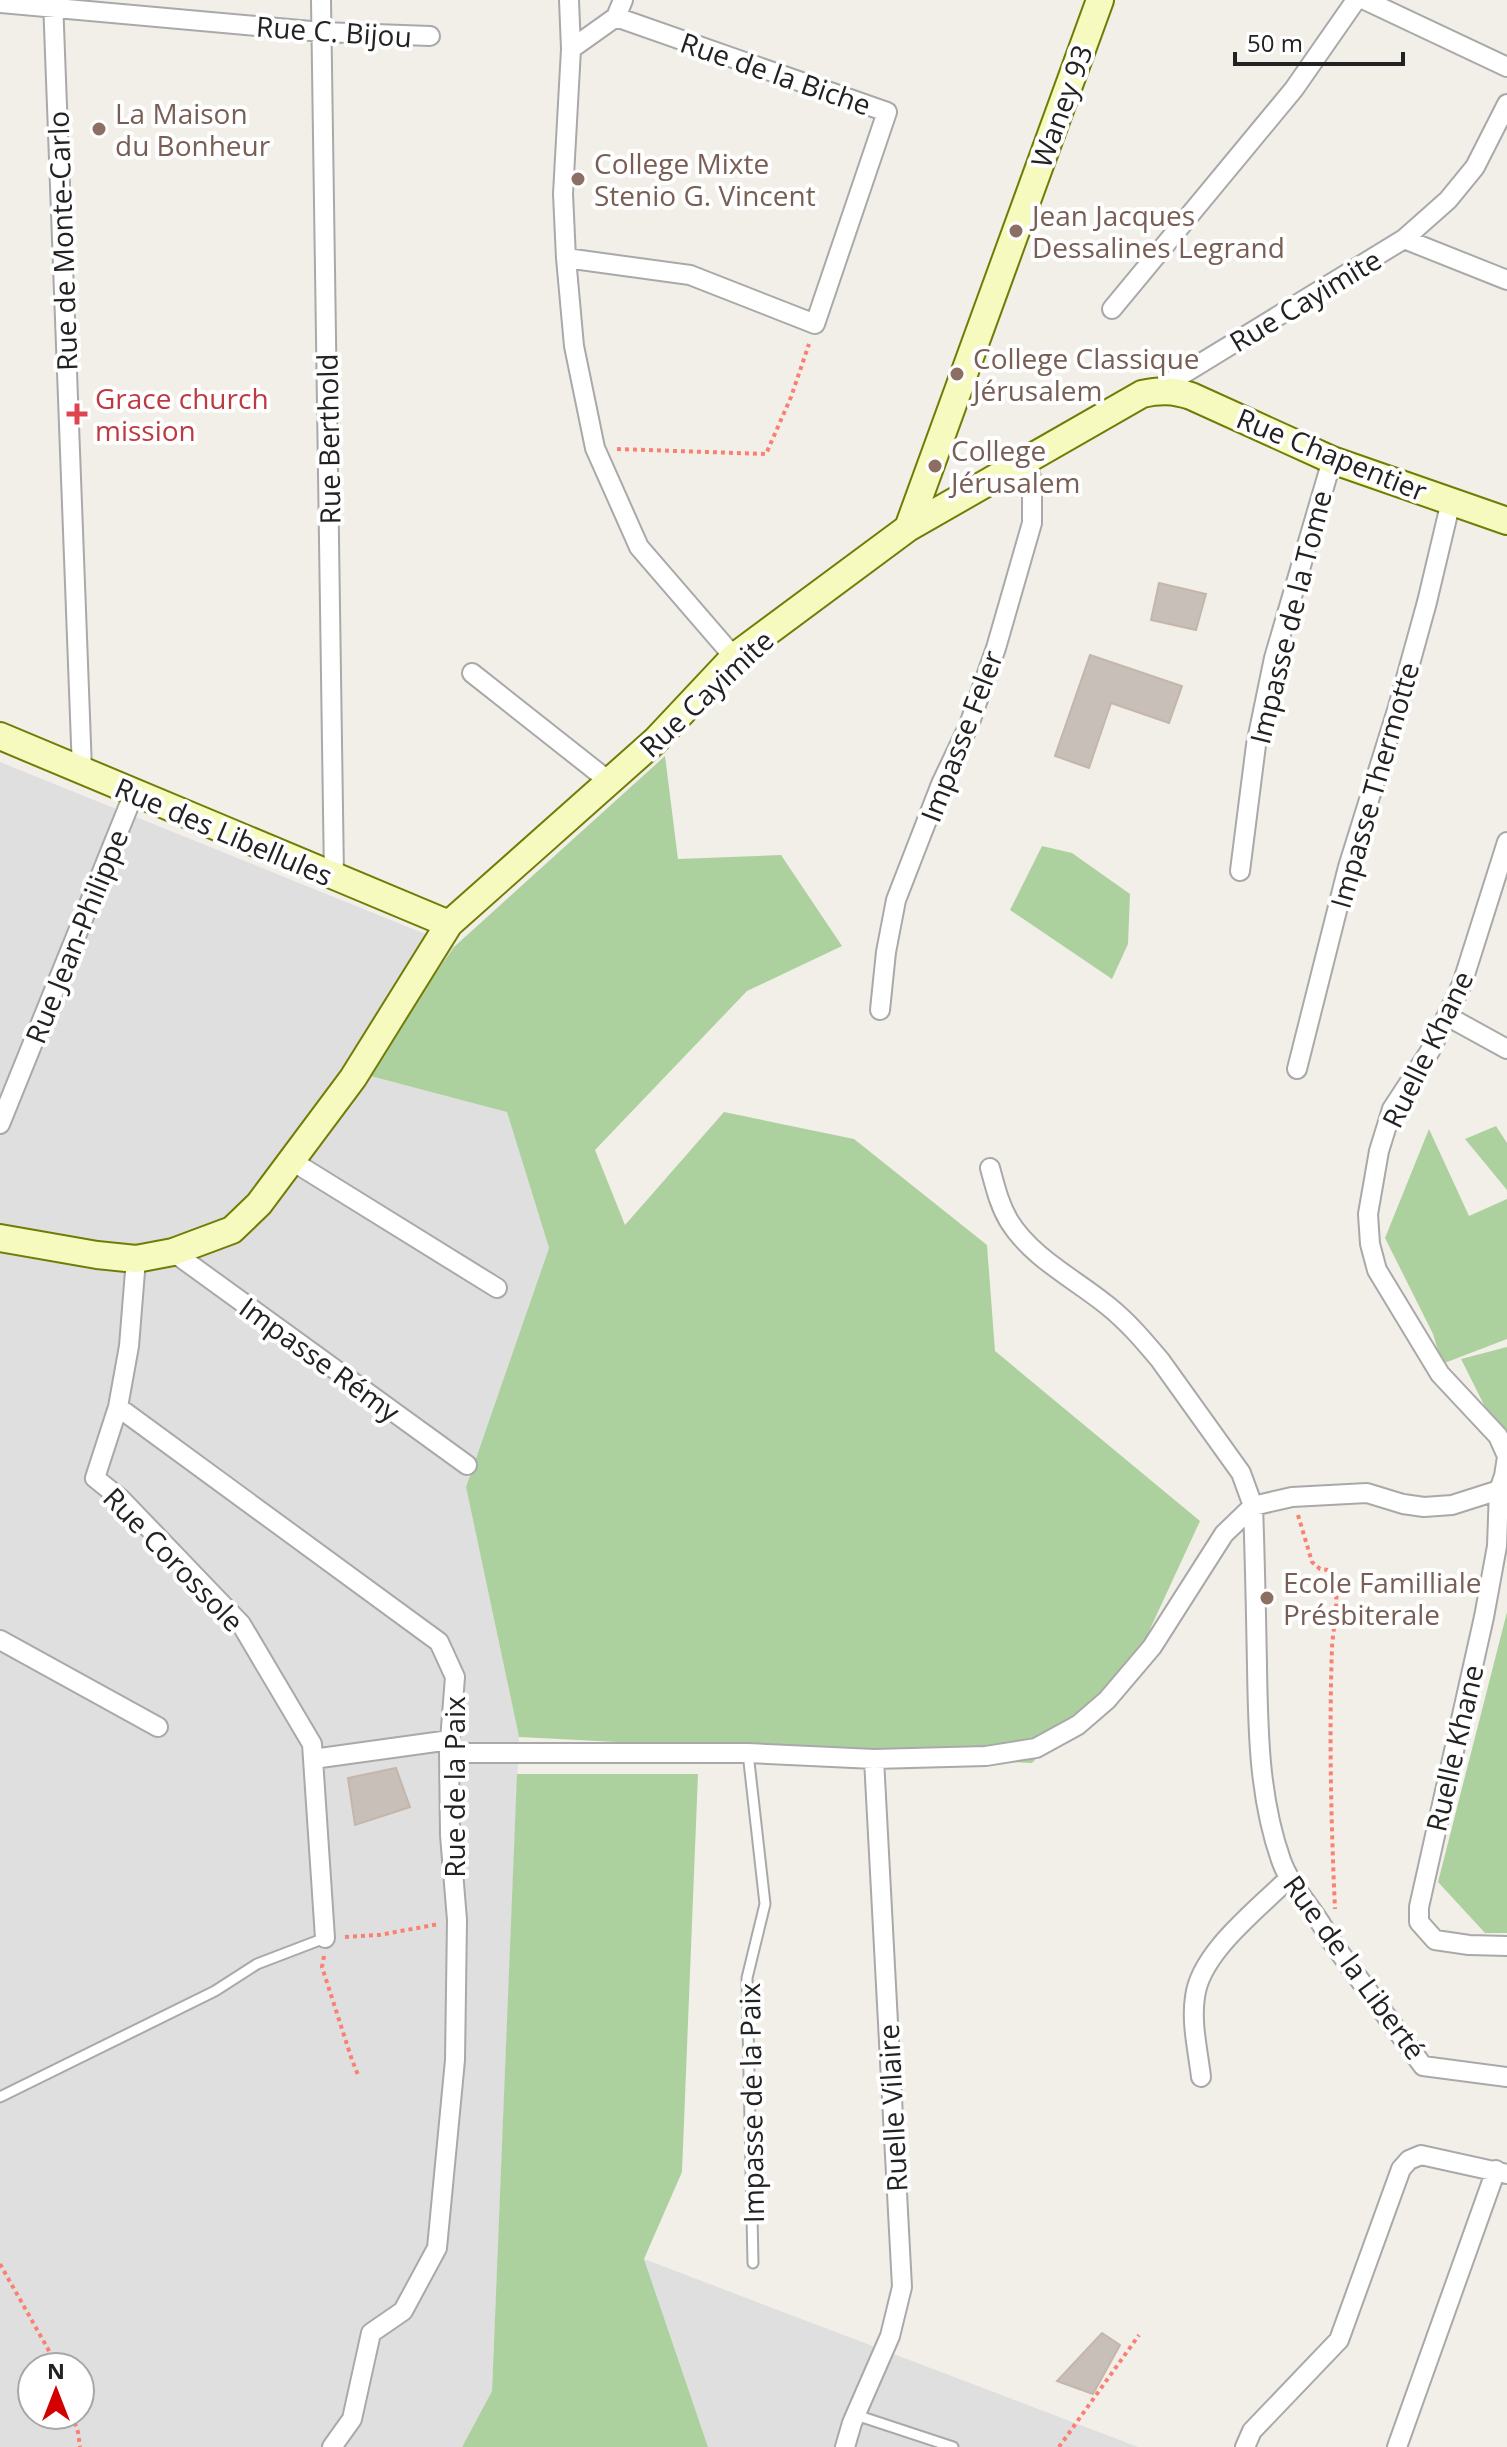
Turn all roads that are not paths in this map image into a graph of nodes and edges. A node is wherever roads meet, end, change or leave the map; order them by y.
1 (321, 0) edge
2 (569, 0) edge
3 (1100, 0) edge
4 (1356, 0) edge
5 (1365, 0) edge
6 (0, 3) edge
7 (53, 4) edge
8 (620, 8) edge
9 (322, 32) junction
10 (430, 36) dead end
11 (571, 49) junction
12 (1507, 67) edge
13 (1507, 104) edge
14 (1404, 239) junction
15 (566, 258) junction
16 (1507, 280) edge
17 (1112, 309) dead end
18 (1157, 390) junction
19 (1332, 460) junction
20 (1026, 462) junction
21 (1451, 501) junction
22 (1507, 521) edge
23 (908, 528) junction
24 (734, 657) junction
25 (472, 673) dead end
26 (0, 736) edge
27 (82, 770) junction
28 (610, 782) junction
29 (134, 793) junction
30 (1507, 842) edge
31 (1240, 871) dead end
32 (334, 877) junction
33 (449, 924) junction
34 (880, 1010) dead end
35 (1447, 1016) junction
36 (1507, 1049) edge
37 (1297, 1069) dead end
38 (0, 1124) edge
39 (292, 1161) junction
40 (990, 1168) dead end
41 (0, 1238) edge
42 (173, 1252) junction
43 (136, 1259) junction
44 (497, 1288) dead end
45 (118, 1407) junction
46 (1507, 1456) edge
47 (467, 1465) dead end
48 (1499, 1490) junction
49 (1253, 1506) junction
50 (0, 1640) edge
51 (158, 1727) dead end
52 (450, 1746) junction
53 (748, 1753) junction
54 (313, 1759) junction
55 (874, 1759) junction
56 (1288, 1879) junction
57 (325, 1938) joint
58 (1507, 1946) edge
59 (1201, 2077) dead end
60 (1507, 2077) edge
61 (0, 2097) edge
62 (1501, 2172) edge
63 (753, 2263) dead end
64 (856, 2415) junction
65 (332, 2447) edge
66 (845, 2447) edge
67 (953, 2447) edge
68 (1245, 2447) edge
69 (1397, 2447) edge

1 - 9 street, Rue Berthold
2 - 11 street
3 - 23 street, Waney 93
4 - 17 street
5 - 12 street
6 - 7 street, Rue C. Bijou
7 - 9 street, Rue C. Bijou
7 - 27 street, Rue de Monte-Carlo
8 - 11 street
8 - 15 street, Rue de la Biche
9 - 10 street, Rue C. Bijou
9 - 32 street, Rue Berthold
11 - 15 street
13 - 14 street, Rue Cayimite
14 - 16 street
14 - 18 street, Rue Cayimite
15 - 24 street
18 - 19 street, Rue Chapentier
18 - 20 street, Rue Cayimite
19 - 21 street, Rue Chapentier
19 - 31 street, Impasse de la Tome
20 - 23 street, Rue Cayimite
20 - 34 street, Impasse Feler
21 - 22 street, Rue Chapentier
21 - 37 street, Impasse Thermotte
23 - 24 street, Rue Cayimite
24 - 28 street, Rue Cayimite
25 - 28 street
26 - 27 street, Rue des Libellules
27 - 29 street, Rue des Libellules
28 - 33 street, Rue Cayimite
29 - 32 street, Rue des Libellules
29 - 38 street, Rue Jean-Philippe
30 - 35 street, Ruelle Khane
32 - 33 street, Rue des Libellules
33 - 39 street, Rue Cayimite
35 - 36 street
35 - 46 street, Ruelle Khane
39 - 42 street, Rue Cayimite
39 - 44 street
40 - 49 street, Rue de la Liberté
41 - 43 street, Rue Cayimite
42 - 43 street, Rue Cayimite
42 - 47 street, Impasse Rémy
43 - 45 street
45 - 52 street, Rue de la Paix
45 - 54 street, Rue Corossole
46 - 48 street, Ruelle Khane
48 - 49 street
48 - 58 street, Ruelle Khane
49 - 55 street
49 - 56 street, Rue de la Liberté
50 - 51 street
52 - 53 street
52 - 54 street
52 - 65 street, Rue de la Paix
53 - 55 street
53 - 63 lane, Impasse de la Paix
54 - 57 street, Rue Corossole
55 - 64 street, Ruelle Vilaire
56 - 59 street
56 - 60 street, Rue de la Liberté
57 - 61 lane
62 - 68 street
62 - 69 street
64 - 66 street, Ruelle Vilaire
64 - 67 lane

